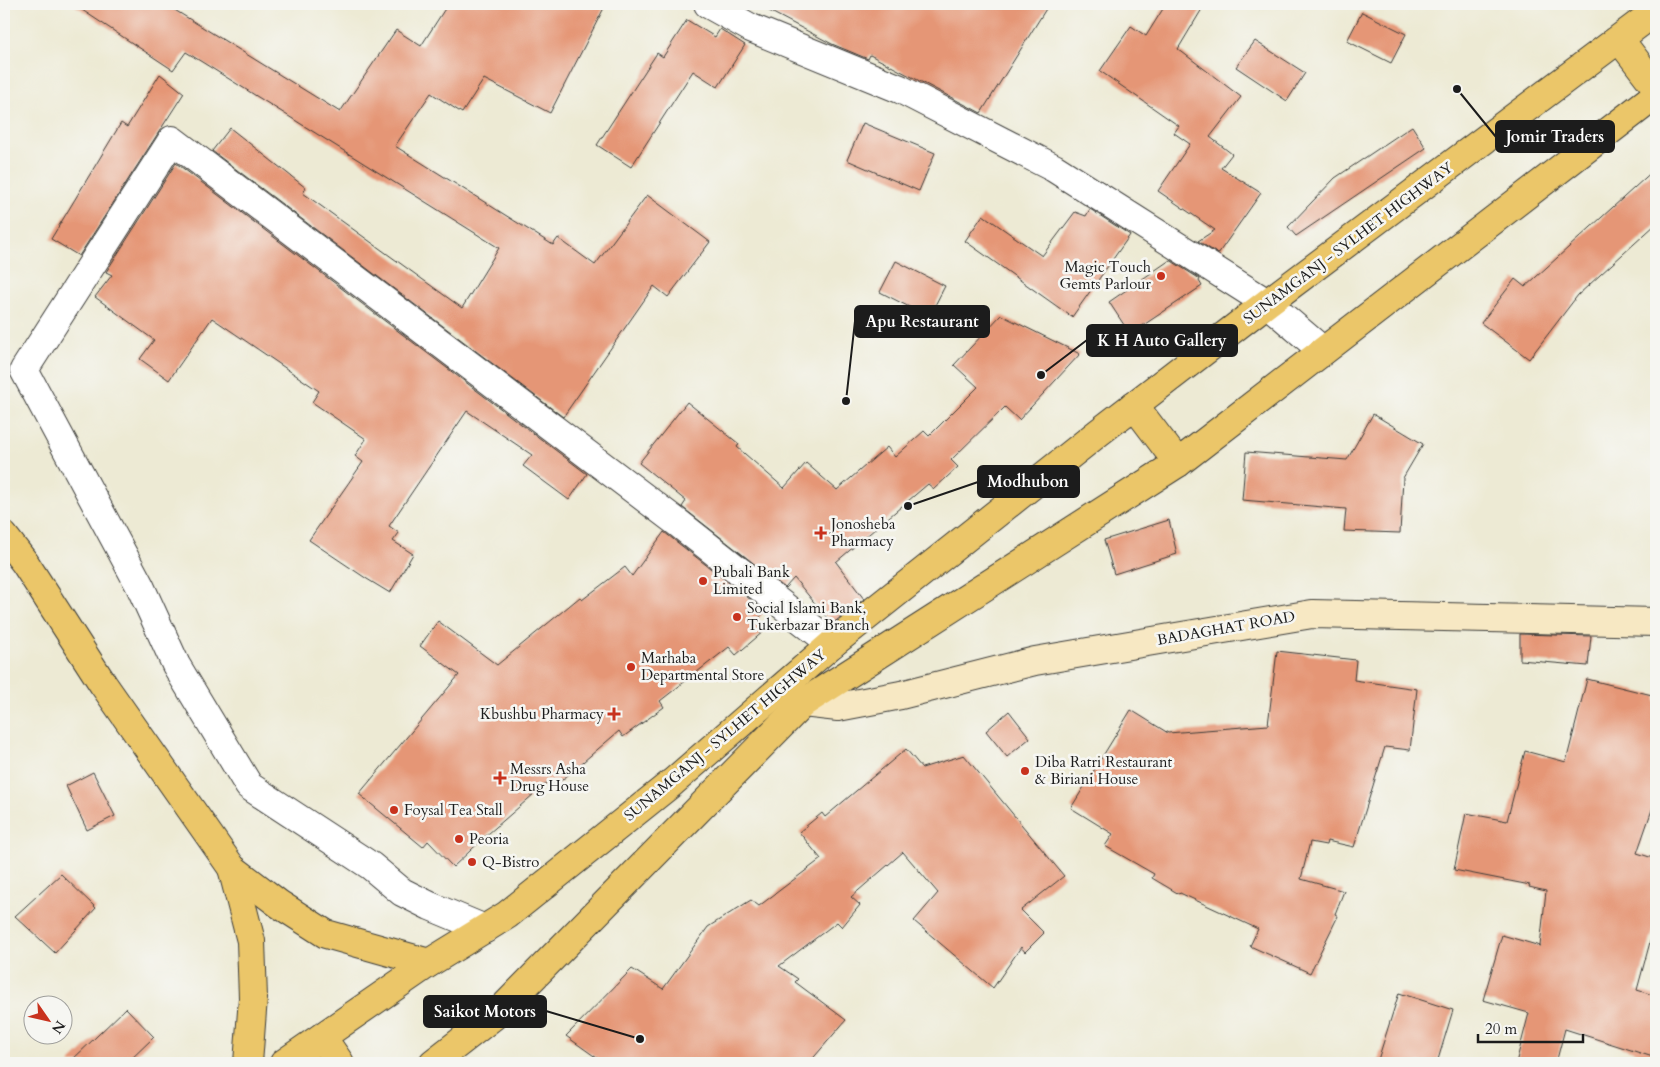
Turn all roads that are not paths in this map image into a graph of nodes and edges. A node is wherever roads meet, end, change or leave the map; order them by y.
1 (708, 4) edge
2 (1656, 11) edge
3 (1620, 40) junction
4 (1656, 87) edge
5 (1656, 95) edge
6 (1267, 303) junction
7 (1323, 351) junction
8 (1134, 406) junction
9 (1178, 463) junction
10 (4, 536) edge
11 (1656, 622) edge
12 (832, 644) junction
13 (777, 690) junction
14 (803, 703) junction
15 (232, 868) junction
16 (485, 929) junction
17 (429, 963) junction
18 (322, 1037) junction
19 (248, 1063) edge
20 (284, 1063) edge
21 (340, 1063) edge
22 (433, 1063) edge

1 - 6 street
2 - 3 main road, SUNAMGANJ - SYLHET HIGHWAY
3 - 4 main road
3 - 6 main road, SUNAMGANJ - SYLHET HIGHWAY
5 - 7 main road, SUNAMGANJ - SYLHET HIGHWAY
6 - 7 street
6 - 8 main road, SUNAMGANJ - SYLHET HIGHWAY
7 - 9 main road, SUNAMGANJ - SYLHET HIGHWAY
8 - 9 main road
8 - 12 main road, SUNAMGANJ - SYLHET HIGHWAY
9 - 14 main road, SUNAMGANJ - SYLHET HIGHWAY
10 - 15 main road
11 - 14 main road, BADAGHAT ROAD
12 - 13 main road, SUNAMGANJ - SYLHET HIGHWAY
12 - 16 street
13 - 14 main road
13 - 16 main road, SUNAMGANJ - SYLHET HIGHWAY
14 - 22 main road, SUNAMGANJ - SYLHET HIGHWAY
15 - 17 main road
15 - 19 main road
16 - 17 main road, SUNAMGANJ - SYLHET HIGHWAY
17 - 18 main road, SUNAMGANJ - SYLHET HIGHWAY
18 - 20 main road, SUNAMGANJ - SYLHET HIGHWAY
18 - 21 main road

